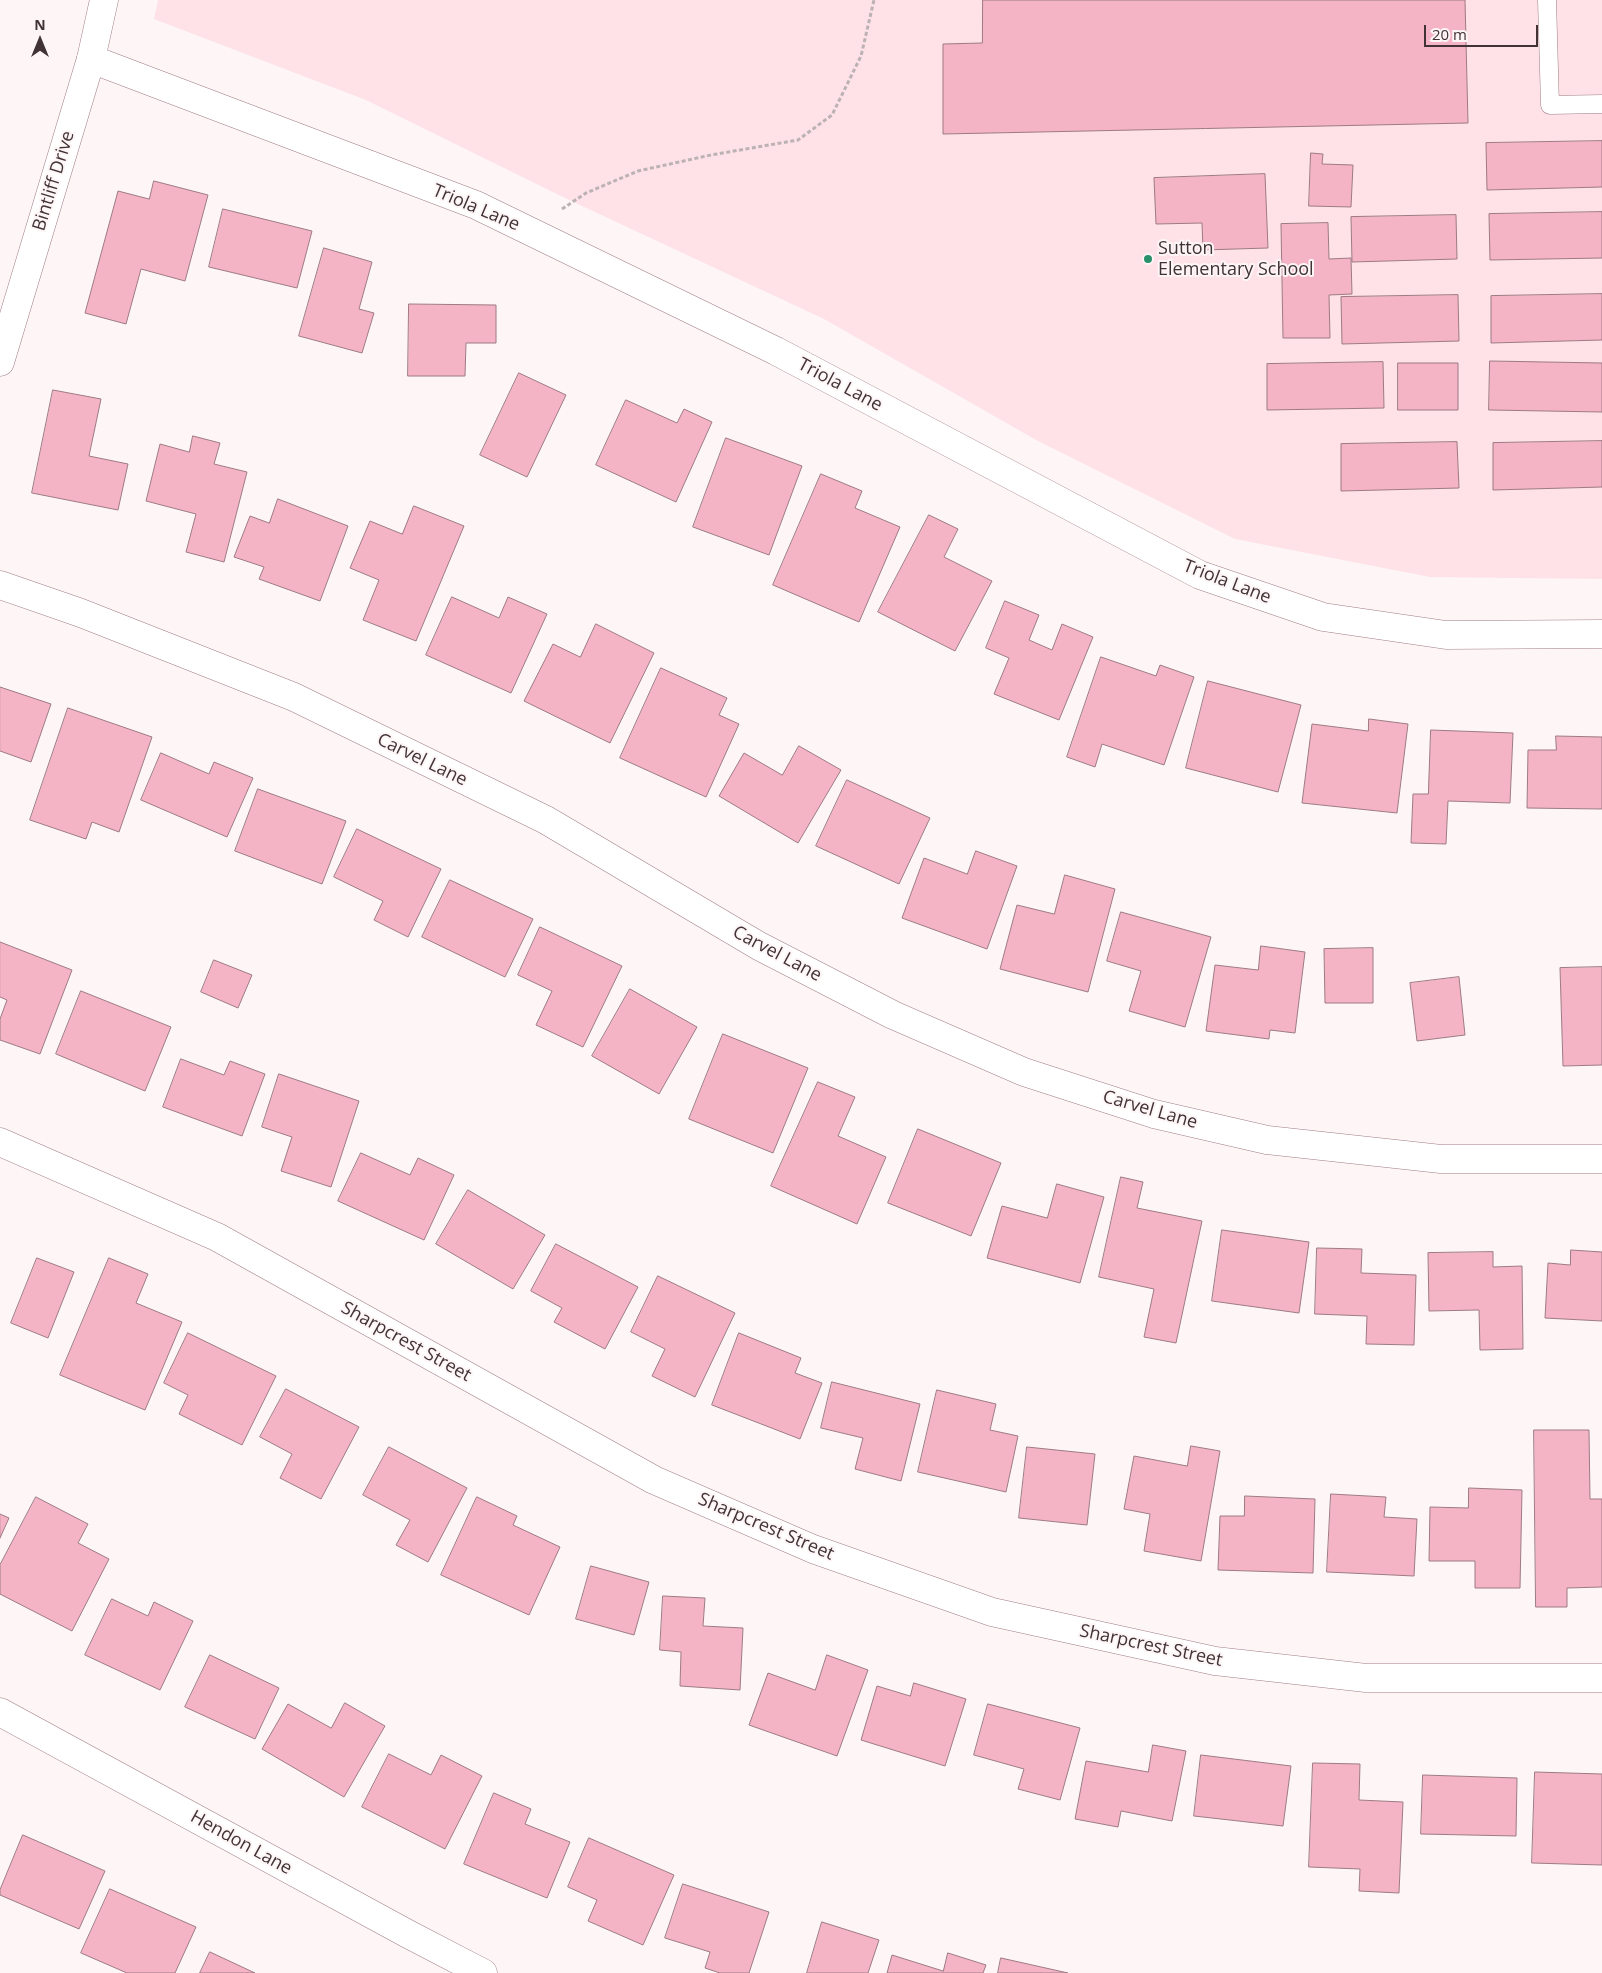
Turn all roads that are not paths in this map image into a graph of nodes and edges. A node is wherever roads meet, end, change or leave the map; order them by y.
1 (104, 0) edge
2 (1547, 0) edge
3 (91, 59) junction
4 (1602, 104) edge
5 (0, 362) edge
6 (0, 586) edge
7 (1602, 634) edge
8 (0, 1142) edge
9 (1602, 1159) edge
10 (1602, 1678) edge
11 (0, 1712) edge
12 (483, 1973) edge

1 - 3 street, Bintliff Drive
2 - 4 lane
3 - 5 street, Bintliff Drive
3 - 7 street, Triola Lane
6 - 9 street, Carvel Lane
8 - 10 street, Sharpcrest Street
11 - 12 street, Hendon Lane

